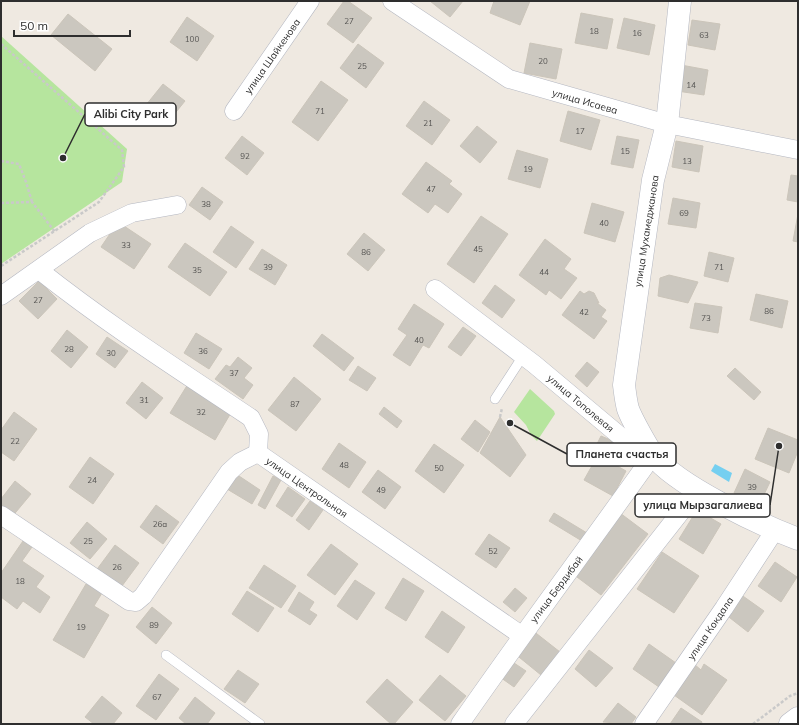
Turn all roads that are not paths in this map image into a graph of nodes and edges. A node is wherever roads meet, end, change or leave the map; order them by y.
1 (310, 1) edge
2 (392, 1) edge
3 (680, 1) edge
4 (234, 111) dead end
5 (667, 124) junction
6 (798, 150) edge
7 (177, 205) dead end
8 (39, 270) junction
9 (435, 289) dead end
10 (1, 296) edge
11 (523, 356) junction
12 (495, 399) dead end
13 (258, 453) junction
14 (653, 455) junction
15 (698, 490) junction
16 (1, 515) edge
17 (775, 530) junction
18 (798, 539) edge
19 (521, 635) junction
20 (166, 655) dead end
21 (798, 718) edge
22 (260, 724) edge
23 (460, 724) edge
24 (514, 724) edge
25 (644, 724) edge
26 (790, 724) edge

1 - 4 street, улица Шайкенова
2 - 5 street, улица Исаева
3 - 5 street, улица Мухамеджанова
5 - 6 street, улица Исаева
5 - 14 street, улица Мухамеджанова
7 - 8 street
8 - 10 street
8 - 13 street, улица Центральная
9 - 11 street, улица Тополевая
11 - 12 lane
11 - 14 street, улица Тополевая
13 - 16 street
13 - 19 street, улица Центральная
14 - 15 street, улица Тополевая
14 - 19 street, улица Бердибай
15 - 17 street, улица Тополевая
15 - 24 street
17 - 18 street, улица Тополевая
17 - 25 street, улица Кокдала
19 - 23 street, улица Бердибай
20 - 22 lane
21 - 26 street

